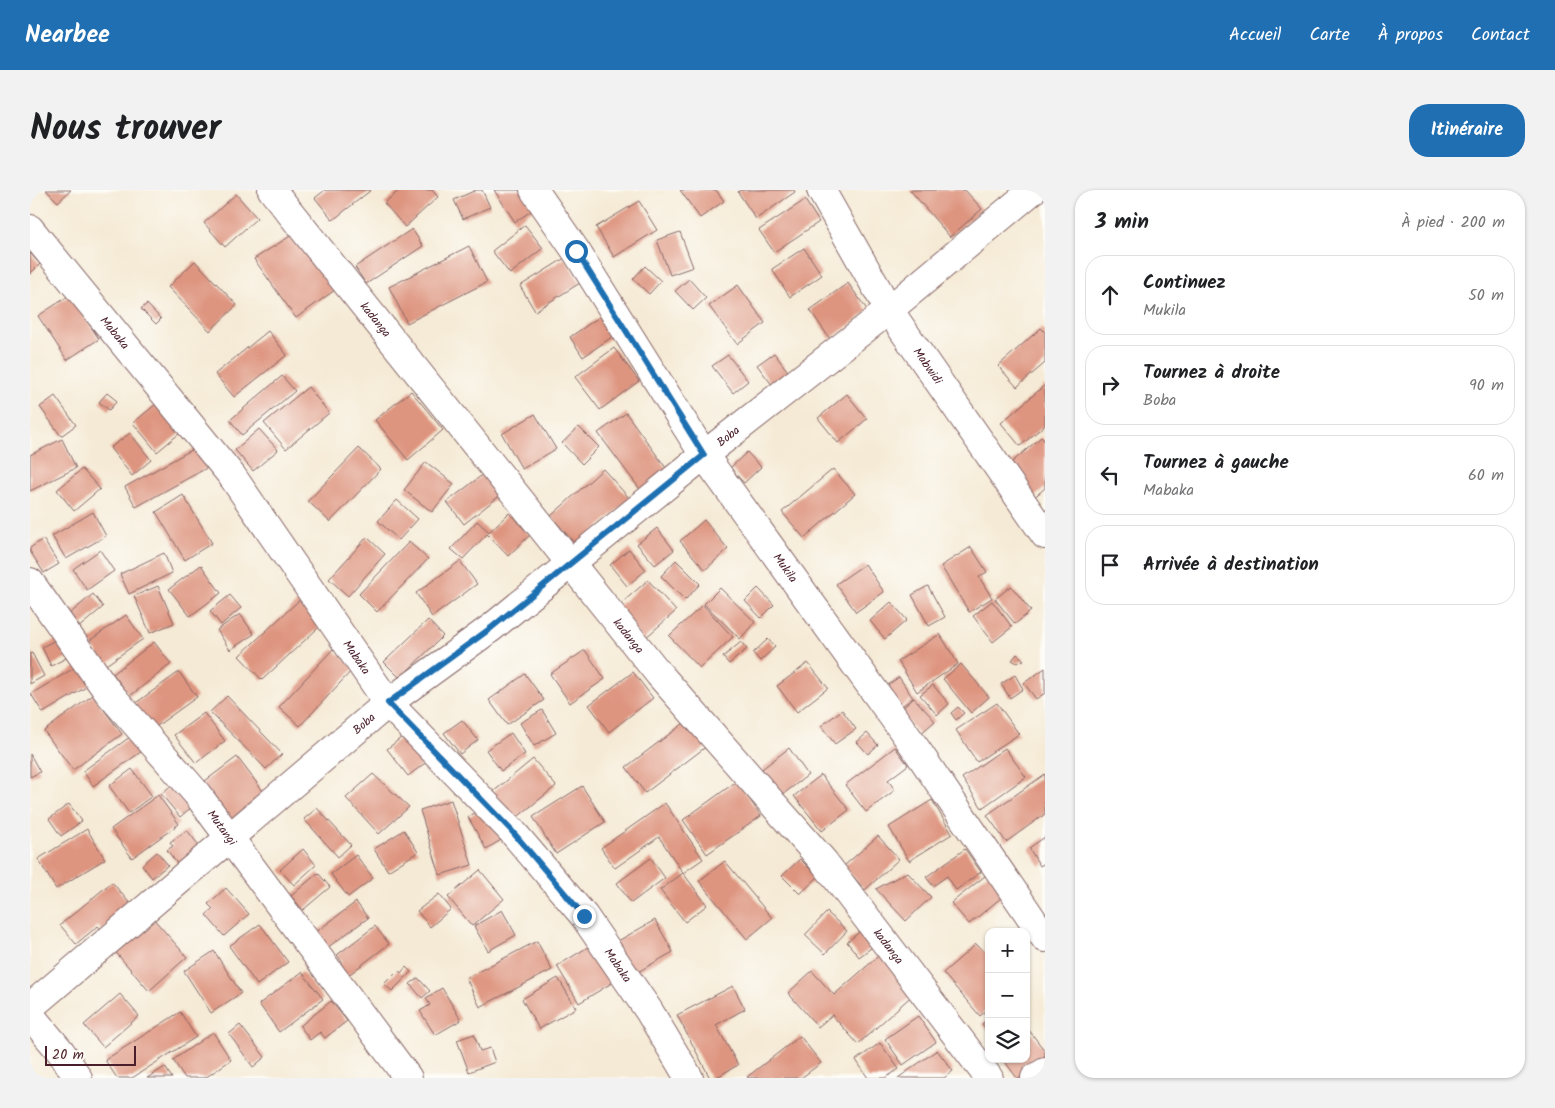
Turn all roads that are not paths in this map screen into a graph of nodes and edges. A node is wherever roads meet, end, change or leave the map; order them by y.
1 (272, 190) edge
2 (534, 190) edge
3 (821, 190) edge
4 (1033, 190) edge
5 (30, 229) edge
6 (889, 310) junction
7 (704, 455) junction
8 (1045, 535) edge
9 (570, 564) junction
10 (30, 582) edge
11 (388, 703) junction
12 (230, 839) junction
13 (1045, 938) edge
14 (30, 1008) edge
15 (30, 1015) edge
16 (1045, 1072) edge
17 (78, 1078) edge
18 (408, 1078) edge
19 (689, 1078) edge
20 (989, 1078) edge
21 (1035, 1078) edge

1 - 9 street, kadanga
2 - 7 street, Mukila
3 - 6 street, Mabwidi
4 - 6 street, Boba
5 - 11 street, Mabaka
6 - 7 street, Boba
6 - 8 street, Mabwidi
7 - 9 street, Boba
7 - 13 street, Mukila
9 - 11 street, Boba
9 - 20 street, kadanga
10 - 12 street, Mutangi
11 - 12 street, Boba
11 - 19 street, Mabaka
12 - 14 street, Boba
12 - 18 street, Mutangi
15 - 17 street
16 - 21 street

